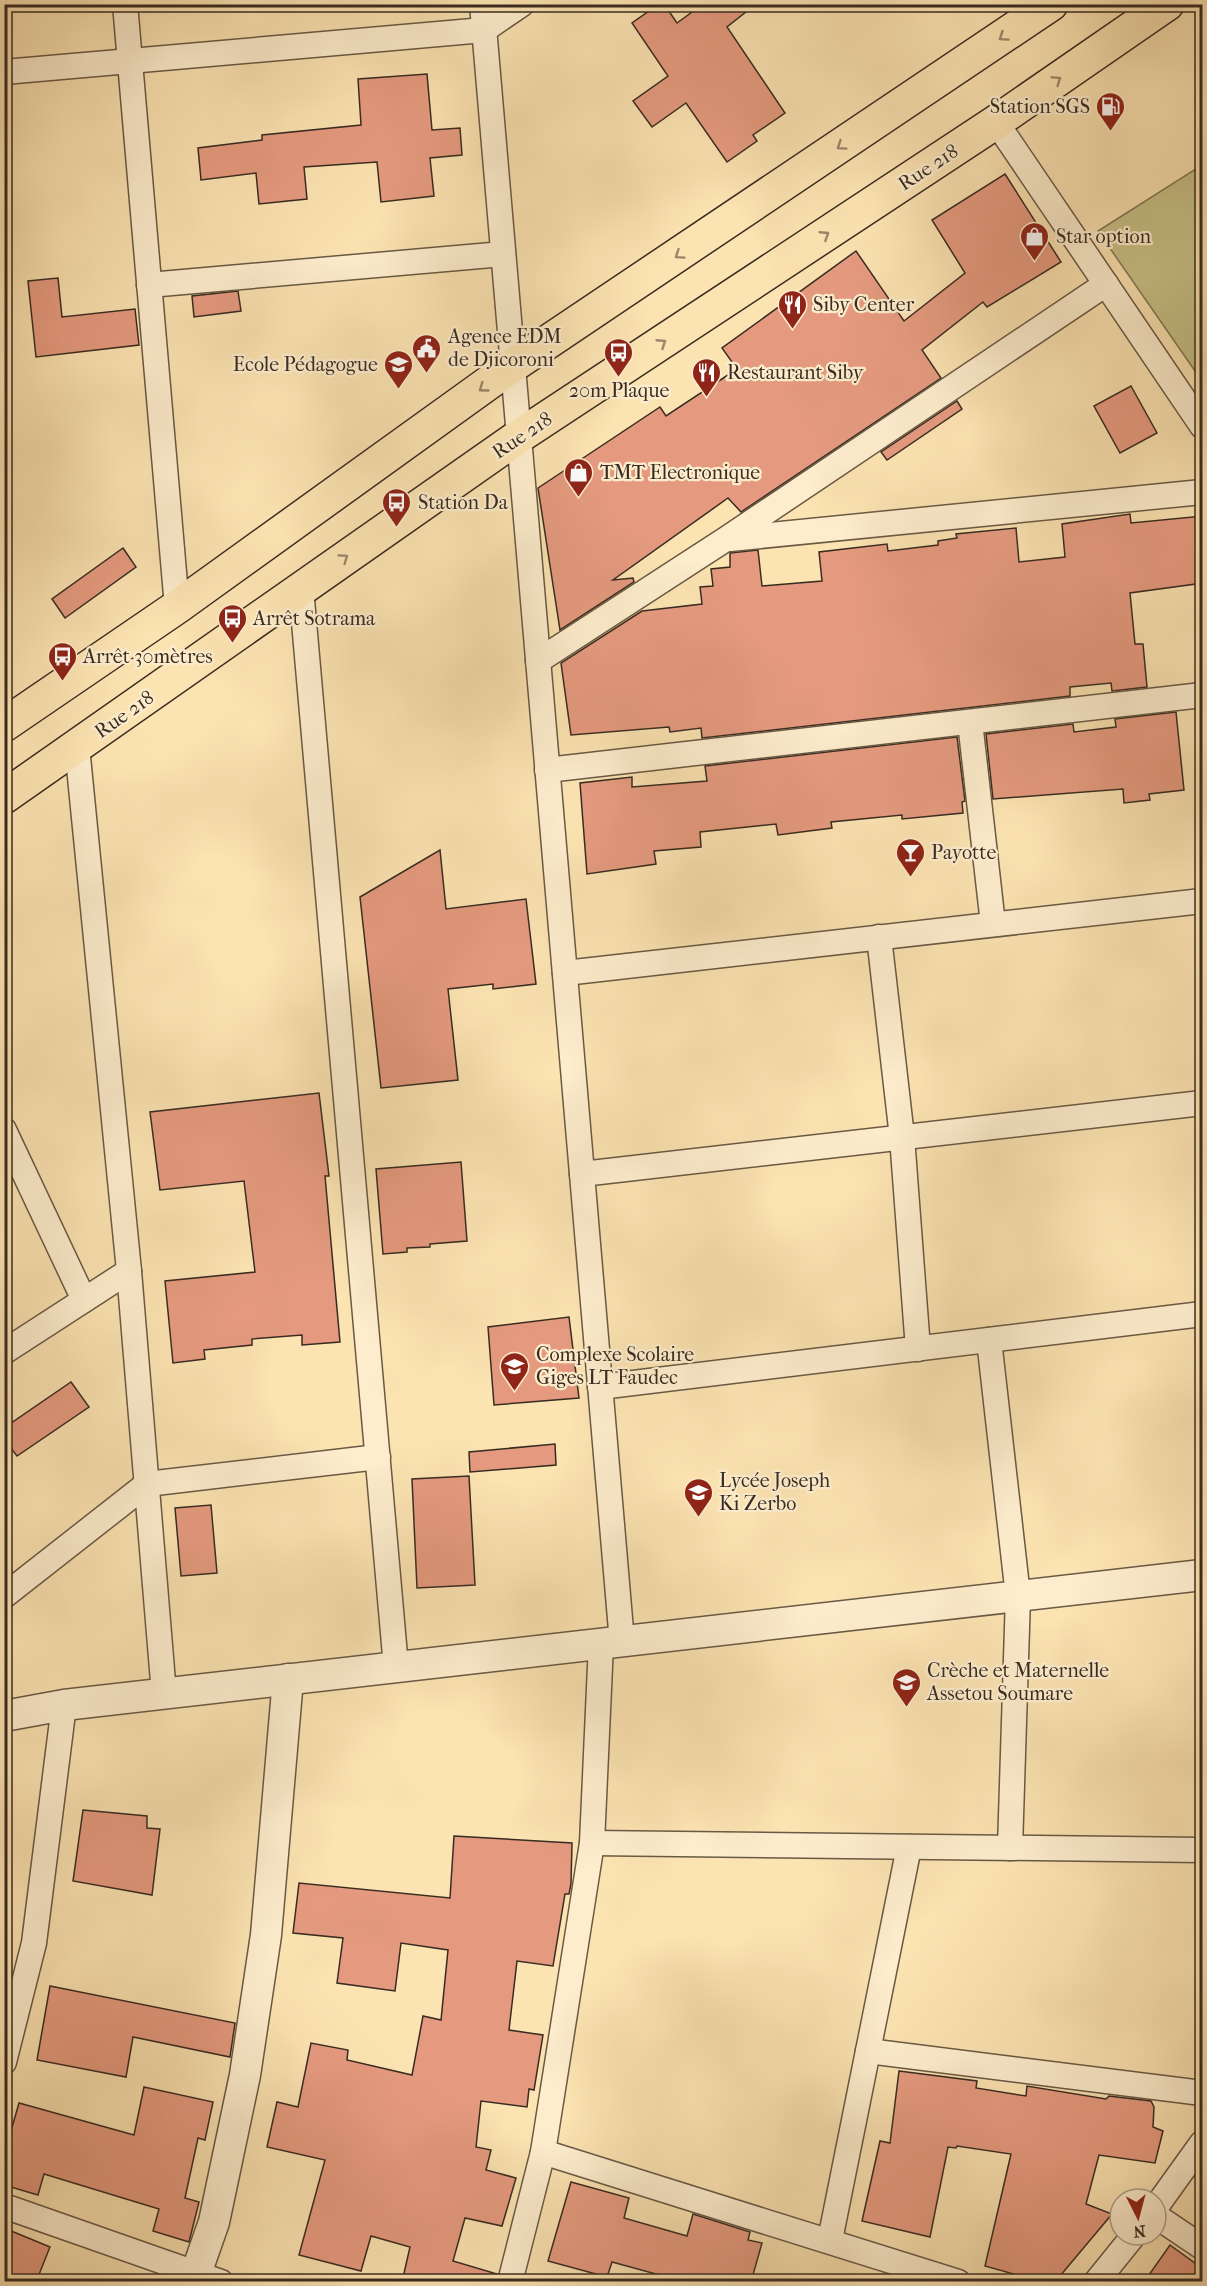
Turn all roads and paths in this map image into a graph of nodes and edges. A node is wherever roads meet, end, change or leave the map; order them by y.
1 (125, 4) edge
2 (482, 4) edge
3 (522, 4) edge
4 (1051, 4) edge
5 (1167, 4) edge
6 (484, 30) junction
7 (129, 61) junction
8 (4, 72) edge
9 (996, 122) junction
10 (503, 254) junction
11 (1106, 284) junction
12 (149, 285) junction
13 (512, 366) junction
14 (1203, 426) edge
15 (519, 437) junction
16 (1203, 492) edge
17 (726, 539) junction
18 (301, 588) junction
19 (177, 607) junction
20 (538, 661) junction
21 (1203, 695) edge
22 (970, 722) junction
23 (4, 725) edge
24 (77, 747) junction
25 (547, 770) junction
26 (4, 798) edge
27 (1203, 901) edge
28 (993, 924) junction
29 (879, 937) junction
30 (565, 973) junction
31 (1203, 1103) edge
32 (4, 1130) edge
33 (902, 1137) junction
34 (582, 1174) junction
35 (129, 1271) junction
36 (84, 1300) junction
37 (1203, 1314) edge
38 (989, 1340) junction
39 (918, 1349) junction
40 (4, 1352) edge
41 (600, 1387) junction
42 (378, 1457) junction
43 (147, 1484) junction
44 (1203, 1575) edge
45 (4, 1596) edge
46 (1018, 1596) junction
47 (611, 1643) junction
48 (396, 1667) junction
49 (288, 1679) junction
50 (164, 1694) junction
51 (64, 1705) junction
52 (4, 1716) edge
53 (592, 1843) junction
54 (909, 1847) junction
55 (1010, 1848) junction
56 (1203, 1850) edge
57 (868, 2051) junction
58 (4, 2062) edge
59 (1203, 2093) edge
60 (1203, 2144) edge
61 (543, 2152) junction
62 (1168, 2191) edge
63 (4, 2206) edge
64 (1168, 2224) edge
65 (830, 2240) junction
66 (1124, 2247) edge
67 (1203, 2247) edge
68 (204, 2279) edge
69 (510, 2282) edge
70 (958, 2282) edge
71 (1096, 2282) edge

1 - 7 street
2 - 6 street
3 - 6 street
4 -> 13 highway
9 -> 5 highway, Rue 218
6 - 7 street
6 - 10 street
7 - 8 street
7 - 12 street
9 - 11 street
15 -> 9 highway, Rue 218
10 - 12 street
10 - 13 street
11 - 14 street
11 - 17 street
12 - 19 street
13 - 15 street
13 -> 19 highway
18 -> 15 highway, Rue 218
15 - 20 street
16 - 17 street
17 - 20 street
18 - 24 highway, Rue 218
18 - 42 street
19 - 23 highway
20 - 25 street
21 - 22 street
22 - 25 street
22 - 28 street
24 - 26 highway, Rue 218
24 - 35 street
25 - 30 street
27 - 28 street
28 - 29 street
29 - 30 street
29 - 33 street
30 - 34 street
31 - 33 street
32 - 36 street
33 - 34 street
33 - 39 street
34 - 41 street
35 - 36 street
35 - 43 street
36 - 40 street
37 - 38 street
38 - 39 street
38 - 46 street
39 - 41 street
41 - 47 street
42 - 43 street
42 - 48 street
43 - 45 street
43 - 50 street
44 - 46 street
46 - 47 street
46 - 55 street
47 - 48 street
47 - 53 street
48 - 49 street
49 - 50 street
49 - 68 street
50 - 51 street
51 - 52 street
51 - 58 street
53 - 54 street
53 - 61 street
54 - 55 street
54 - 57 street
55 - 56 street
57 - 59 street
57 - 65 street
60 - 62 street
61 - 65 street
61 - 69 street
63 - 68 street
64 - 67 street
65 - 70 street
66 - 71 street

